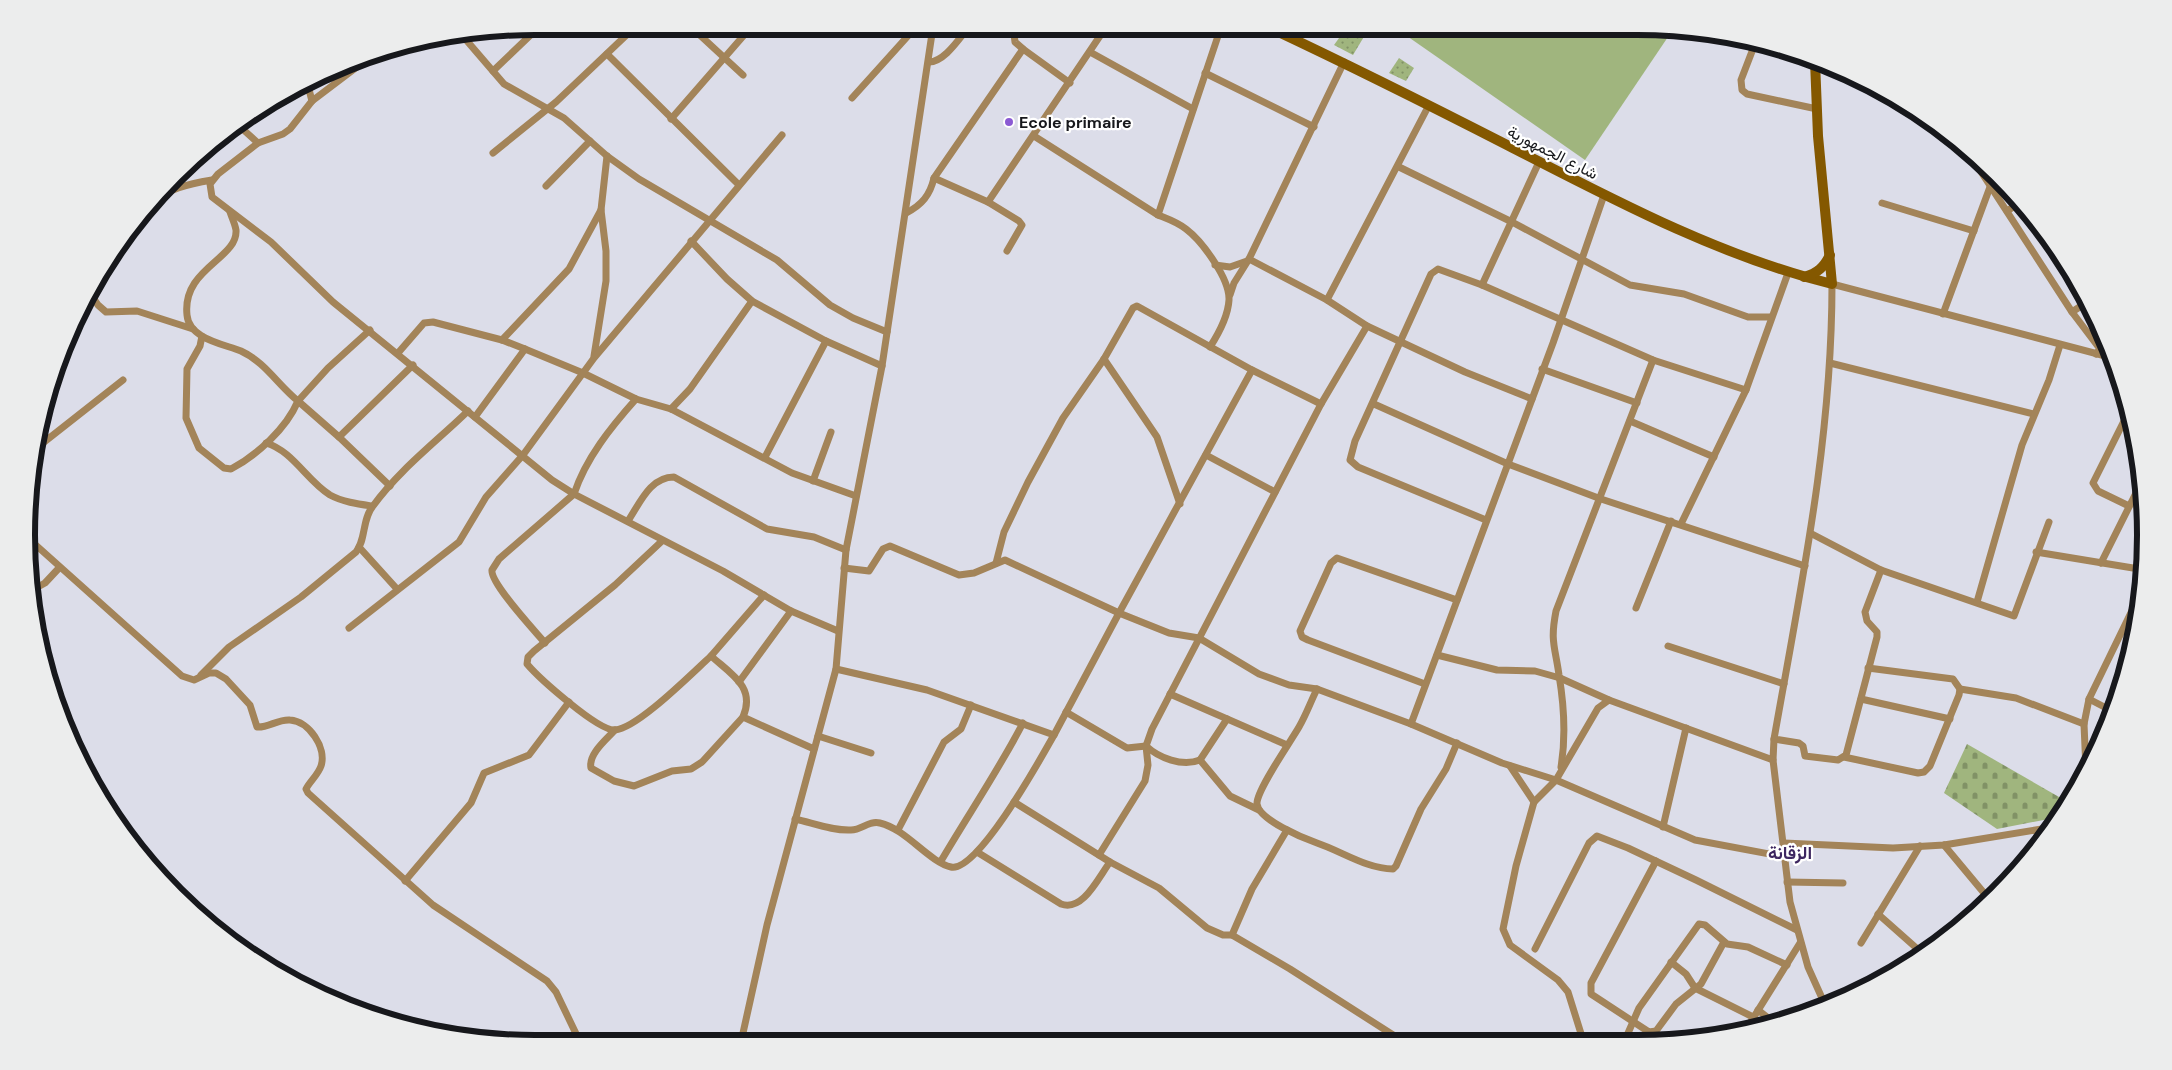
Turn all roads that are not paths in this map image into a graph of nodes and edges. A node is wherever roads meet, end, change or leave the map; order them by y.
1 (530, 35) edge
2 (627, 35) edge
3 (699, 35) edge
4 (744, 35) edge
5 (909, 35) edge
6 (932, 35) edge
7 (963, 35) edge
8 (1014, 35) edge
9 (1101, 35) edge
10 (1218, 35) edge
11 (1285, 35) edge
12 (466, 40) edge
13 (1023, 49) junction
14 (1753, 49) edge
15 (1090, 52) junction
16 (607, 54) junction
17 (723, 58) junction
18 (929, 62) junction
19 (1344, 62) junction
20 (1815, 68) edge
21 (355, 69) edge
22 (493, 71) junction
23 (1205, 73) junction
24 (744, 75) dead end
25 (1070, 83) junction
26 (310, 89) edge
27 (852, 98) dead end
28 (312, 101) junction
29 (1429, 106) junction
30 (549, 109) junction
31 (1193, 109) junction
32 (1817, 109) junction
33 (671, 119) junction
34 (1314, 128) junction
35 (243, 129) edge
36 (782, 135) dead end
37 (1034, 136) junction
38 (590, 141) junction
39 (258, 142) junction
40 (493, 153) dead end
41 (607, 156) junction
42 (1540, 162) junction
43 (1398, 167) junction
44 (1981, 172) edge
45 (934, 178) junction
46 (212, 180) junction
47 (739, 185) junction
48 (546, 186) dead end
49 (1990, 187) junction
50 (174, 189) edge
51 (1604, 194) junction
52 (988, 202) junction
53 (1882, 203) dead end
54 (2014, 207) edge
55 (601, 210) junction
56 (230, 212) junction
57 (2006, 212) junction
58 (906, 213) junction
59 (1158, 214) junction
60 (710, 219) junction
61 (1512, 222) junction
62 (1974, 232) junction
63 (691, 241) junction
64 (1007, 252) dead end
65 (1830, 255) junction
66 (1583, 258) junction
67 (1250, 259) junction
68 (1215, 265) junction
69 (1788, 273) junction
70 (1803, 277) junction
71 (1832, 284) junction
72 (1482, 285) junction
73 (94, 300) edge
74 (1229, 300) junction
75 (1327, 300) junction
76 (752, 301) junction
77 (2081, 306) edge
78 (2072, 312) junction
79 (1943, 314) junction
80 (1771, 317) junction
81 (1561, 319) junction
82 (1367, 326) junction
83 (193, 329) junction
84 (370, 330) junction
85 (887, 332) junction
86 (202, 336) junction
87 (502, 340) junction
88 (826, 341) junction
89 (1400, 342) junction
90 (2060, 345) junction
91 (1210, 347) junction
92 (525, 348) junction
93 (2101, 349) edge
94 (398, 353) junction
95 (594, 358) junction
96 (1104, 359) junction
97 (1653, 360) junction
98 (1830, 363) junction
99 (413, 365) junction
100 (882, 366) junction
101 (1542, 369) junction
102 (1252, 370) junction
103 (583, 373) junction
104 (124, 380) dead end
105 (1746, 390) junction
106 (1532, 398) junction
107 (636, 399) junction
108 (298, 401) junction
109 (1637, 403) junction
110 (1321, 404) junction
111 (1374, 404) junction
112 (671, 409) junction
113 (468, 411) junction
114 (2034, 414) junction
115 (475, 417) junction
116 (1630, 421) junction
117 (2124, 422) edge
118 (831, 432) dead end
119 (339, 437) junction
120 (44, 442) edge
121 (266, 443) junction
122 (523, 456) junction
123 (1206, 456) junction
124 (765, 457) junction
125 (1714, 457) junction
126 (1508, 464) junction
127 (813, 480) junction
128 (390, 486) junction
129 (1275, 492) junction
130 (574, 494) junction
131 (2135, 494) edge
132 (856, 496) junction
133 (1601, 498) junction
134 (1180, 504) junction
135 (372, 506) junction
136 (2129, 506) junction
137 (1486, 520) junction
138 (628, 521) junction
139 (1671, 521) junction
140 (2049, 522) dead end
141 (1681, 524) junction
142 (1812, 534) junction
143 (662, 541) junction
144 (35, 546) edge
145 (359, 547) junction
146 (846, 550) junction
147 (2036, 552) junction
148 (996, 563) junction
149 (2101, 563) junction
150 (1805, 566) junction
151 (59, 568) junction
152 (844, 568) junction
153 (2136, 568) edge
154 (1881, 570) junction
155 (38, 587) edge
156 (397, 589) junction
157 (764, 595) junction
158 (1457, 600) junction
159 (1977, 602) junction
160 (1636, 608) dead end
161 (790, 611) junction
162 (1119, 613) junction
163 (2131, 614) edge
164 (349, 628) dead end
165 (838, 631) junction
166 (1199, 638) junction
167 (545, 643) junction
168 (1668, 646) dead end
169 (1437, 655) junction
170 (712, 656) junction
171 (1868, 668) junction
172 (836, 669) junction
173 (199, 677) junction
174 (1560, 678) junction
175 (739, 682) junction
176 (1425, 684) junction
177 (1784, 684) junction
178 (1317, 689) junction
179 (1960, 689) junction
180 (1170, 694) junction
181 (1861, 698) junction
182 (2089, 699) junction
183 (1609, 700) junction
184 (569, 702) junction
185 (971, 705) junction
186 (2106, 708) edge
187 (1066, 712) junction
188 (743, 716) junction
189 (1227, 719) junction
190 (1950, 719) junction
191 (1023, 723) junction
192 (1410, 724) junction
193 (2084, 724) junction
194 (1686, 728) junction
195 (615, 730) junction
196 (1054, 735) junction
197 (818, 736) junction
198 (1774, 738) junction
199 (1458, 743) junction
200 (1287, 745) junction
201 (1146, 746) junction
202 (814, 749) junction
203 (870, 753) dead end
204 (2085, 755) edge
205 (1844, 757) junction
206 (1200, 760) junction
207 (1773, 760) junction
208 (1510, 766) junction
209 (1560, 773) junction
210 (1556, 780) junction
211 (1014, 802) junction
212 (1534, 802) junction
213 (1259, 810) junction
214 (795, 819) junction
215 (1663, 827) junction
216 (898, 830) junction
217 (1287, 830) junction
218 (2041, 830) edge
219 (1784, 843) junction
220 (1944, 845) junction
221 (1920, 846) junction
222 (977, 852) junction
223 (1099, 855) junction
224 (1785, 857) junction
225 (941, 861) junction
226 (1110, 862) junction
227 (1656, 862) junction
228 (405, 881) junction
229 (1788, 882) junction
230 (1843, 882) dead end
231 (1985, 894) edge
232 (1878, 914) junction
233 (1797, 930) junction
234 (1232, 935) junction
235 (1724, 942) junction
236 (1861, 942) dead end
237 (1800, 943) junction
238 (1535, 949) dead end
239 (1918, 949) edge
240 (1671, 962) junction
241 (1787, 965) junction
242 (1695, 988) junction
243 (1823, 999) edge
244 (1758, 1010) junction
245 (1753, 1018) junction
246 (1768, 1018) edge
247 (1634, 1020) junction
248 (1751, 1021) edge
249 (577, 1035) edge
250 (743, 1035) edge
251 (1393, 1035) edge
252 (1581, 1035) edge
253 (1627, 1035) edge

1 - 22 street
2 - 16 street
3 - 17 street
4 - 17 street
5 - 27 street
6 - 18 street
7 - 18 street
8 - 13 street
9 - 15 street
10 - 23 street
11 - 19 main road, شارع الجمهورية
12 - 22 street
13 - 25 street
13 - 45 street
14 - 32 street
15 - 25 street
15 - 31 street
16 - 30 street
16 - 33 street
17 - 24 street
17 - 33 street
18 - 58 street
19 - 29 main road, شارع الجمهورية
19 - 34 street
20 - 32 main road
21 - 28 street
22 - 30 street
23 - 31 street
23 - 34 street
25 - 37 street
26 - 28 street
28 - 39 street
29 - 42 main road, شارع الجمهورية
29 - 43 street
30 - 38 street
30 - 40 street
31 - 59 street
32 - 65 main road
33 - 47 street
34 - 67 street
35 - 39 street
36 - 47 street
37 - 52 street
37 - 59 street
38 - 41 street
38 - 48 street
39 - 46 street
41 - 55 street
41 - 60 street
42 - 51 main road, شارع الجمهورية
42 - 61 street
43 - 61 street
43 - 75 street
44 - 49 street
45 - 52 street
45 - 58 street
46 - 50 street
46 - 56 street
47 - 60 street
49 - 57 street
49 - 62 street
51 - 66 street
51 - 69 main road, شارع الجمهورية
52 - 64 street
53 - 62 street
54 - 57 street
55 - 87 street
55 - 95 street
56 - 83 street
56 - 84 street
57 - 78 street
58 - 85 street
59 - 68 street
60 - 63 street
60 - 85 street
61 - 66 street
61 - 72 street
62 - 79 street
63 - 76 street
63 - 95 street
65 - 70 main road
65 - 71 main road
66 - 80 street
66 - 81 street
67 - 68 street
67 - 74 street
67 - 75 street
68 - 74 street
69 - 70 main road, شارع الجمهورية
69 - 80 street
70 - 71 main road, شارع الجمهورية
71 - 79 street
71 - 98 street
72 - 81 street
72 - 89 street
73 - 83 street
74 - 91 street
75 - 82 street
76 - 88 street
76 - 112 street
77 - 78 street
78 - 93 street
79 - 90 street
80 - 105 street
81 - 97 street
81 - 101 street
82 - 89 street
82 - 110 street
83 - 86 street
84 - 94 street
84 - 108 street
85 - 100 street
86 - 108 street
86 - 121 street
87 - 92 street
87 - 94 street
88 - 100 street
88 - 124 street
89 - 106 street
89 - 111 street
90 - 93 street
90 - 114 street
91 - 96 street
91 - 102 street
92 - 103 street
92 - 115 street
94 - 99 street
95 - 103 street
96 - 134 street
96 - 148 street
97 - 105 street
97 - 109 street
98 - 114 street
98 - 142 street
99 - 113 street
99 - 119 street
100 - 132 street
101 - 106 street
101 - 109 street
102 - 110 street
102 - 123 street
103 - 107 street
103 - 122 street
104 - 120 street
105 - 125 street
106 - 126 street
107 - 112 street
107 - 130 street
108 - 119 street
108 - 121 street
109 - 116 street
110 - 129 street
111 - 126 street
111 - 137 street
112 - 124 street
113 - 115 street
113 - 128 street
114 - 159 street
115 - 122 street
116 - 125 street
116 - 133 street
117 - 136 street
118 - 127 street
119 - 128 street
121 - 135 street
122 - 130 street
122 - 156 street
123 - 129 street
123 - 134 street
124 - 127 street
125 - 141 street
126 - 133 street
126 - 137 street
127 - 132 street
128 - 135 street
129 - 166 street
130 - 138 street
130 - 167 street
131 - 136 street
132 - 146 street
133 - 139 street
133 - 174 street
134 - 162 street
135 - 145 street
136 - 149 street
137 - 158 street
138 - 143 street
138 - 146 street
139 - 141 street
139 - 160 street
140 - 147 street
141 - 150 street
142 - 150 street
142 - 154 street
143 - 157 street
143 - 167 street
144 - 151 street
145 - 156 street
145 - 173 street
146 - 152 street
147 - 149 street
147 - 159 street
148 - 152 street
148 - 162 street
149 - 153 street
150 - 177 street
151 - 155 street
151 - 173 street
152 - 165 street
154 - 159 street
154 - 171 street
156 - 164 street
157 - 161 street
157 - 170 street
158 - 169 street
158 - 176 street
161 - 165 street
161 - 175 street
162 - 166 street
162 - 187 street
163 - 182 street
165 - 172 street
166 - 178 street
166 - 180 street
167 - 184 street
168 - 177 street
169 - 174 street
169 - 176 street
170 - 175 street
170 - 195 street
171 - 179 street
171 - 181 street
172 - 185 street
172 - 197 street
173 - 228 street
174 - 183 street
174 - 209 street
175 - 188 street
176 - 192 street
177 - 198 street
178 - 192 street
178 - 200 street
179 - 190 street
179 - 193 street
180 - 189 street
180 - 201 street
181 - 190 street
181 - 205 street
182 - 186 street
182 - 193 street
183 - 194 street
183 - 209 street
184 - 195 street
184 - 228 street
185 - 191 street
185 - 216 street
187 - 196 street
187 - 201 street
188 - 195 street
188 - 202 street
189 - 200 street
189 - 206 street
190 - 205 street
191 - 196 street
191 - 225 street
192 - 199 street
193 - 204 street
194 - 207 street
194 - 215 street
196 - 211 street
197 - 202 street
197 - 203 street
198 - 205 street
198 - 207 street
199 - 208 street
199 - 217 street
200 - 213 street
201 - 206 street
201 - 223 street
202 - 214 street
206 - 213 street
207 - 219 street
208 - 210 street
208 - 212 street
209 - 210 street
210 - 212 street
210 - 215 street
211 - 222 street
211 - 223 street
212 - 252 street
213 - 217 street
214 - 216 street
214 - 250 street
215 - 224 street
216 - 225 street
217 - 234 street
218 - 220 street
219 - 221 street
219 - 224 street
220 - 221 street
220 - 231 street
221 - 232 street
222 - 225 street
222 - 226 street
223 - 226 street
224 - 229 street
226 - 234 street
227 - 233 street
227 - 238 street
227 - 247 street
228 - 249 street
229 - 230 street
229 - 233 street
232 - 236 street
232 - 239 street
233 - 237 street
234 - 251 street
235 - 240 street
235 - 241 street
235 - 242 street
237 - 241 street
237 - 243 street
240 - 242 street
240 - 247 street
241 - 244 street
242 - 245 street
242 - 247 street
244 - 245 street
244 - 246 street
245 - 248 street
247 - 253 street

